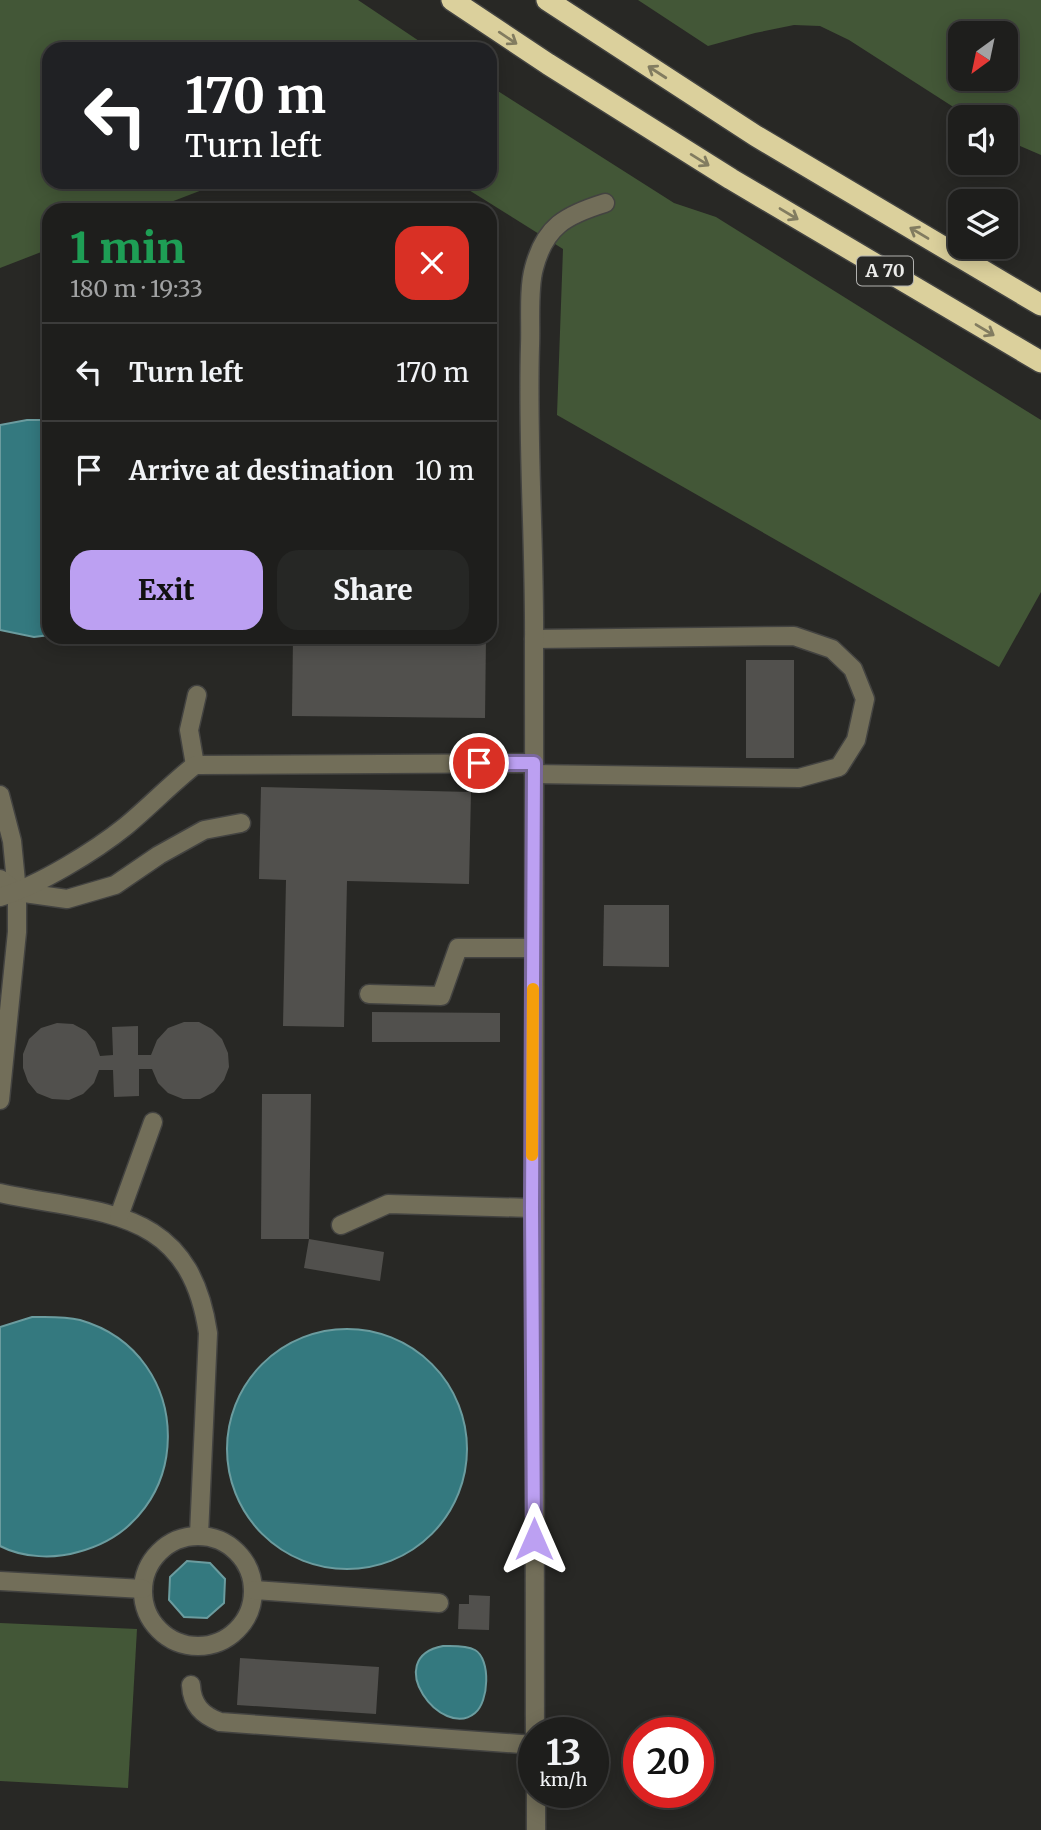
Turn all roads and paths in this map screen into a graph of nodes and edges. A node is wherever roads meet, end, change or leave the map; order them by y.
1 (452, 0) edge
2 (547, 0) edge
3 (605, 203) dead end
4 (1041, 305) edge
5 (1041, 362) edge
6 (534, 639) junction
7 (197, 695) dead end
8 (195, 765) junction
9 (534, 768) junction
10 (0, 795) edge
11 (241, 823) dead end
12 (0, 879) edge
13 (8, 894) edge
14 (533, 948) junction
15 (369, 994) dead end
16 (0, 1100) edge
17 (153, 1122) dead end
18 (0, 1193) edge
19 (532, 1208) junction
20 (119, 1216) junction
21 (341, 1225) dead end
22 (199, 1535) junction
23 (0, 1581) edge
24 (143, 1589) junction
25 (254, 1590) junction
26 (439, 1603) dead end
27 (191, 1685) dead end
28 (535, 1717) edge
29 (518, 1744) edge
30 (536, 1808) edge
31 (536, 1830) edge

1 -> 5 highway, A 70
4 -> 2 highway, A 70
3 - 6 lane
6 - 9 lane
6 - 9 lane
7 - 8 lane
8 - 9 lane
8 - 13 lane
9 - 14 lane
10 - 13 lane
11 - 13 lane
12 - 13 lane
13 - 16 lane
14 - 15 lane
14 - 19 lane
17 - 20 lane
18 - 20 lane
19 - 21 lane
19 - 28 lane
20 - 22 lane
22 - 24 lane
22 - 25 lane
23 - 24 lane
24 - 25 lane
25 - 26 lane
27 - 29 lane
30 - 31 lane

